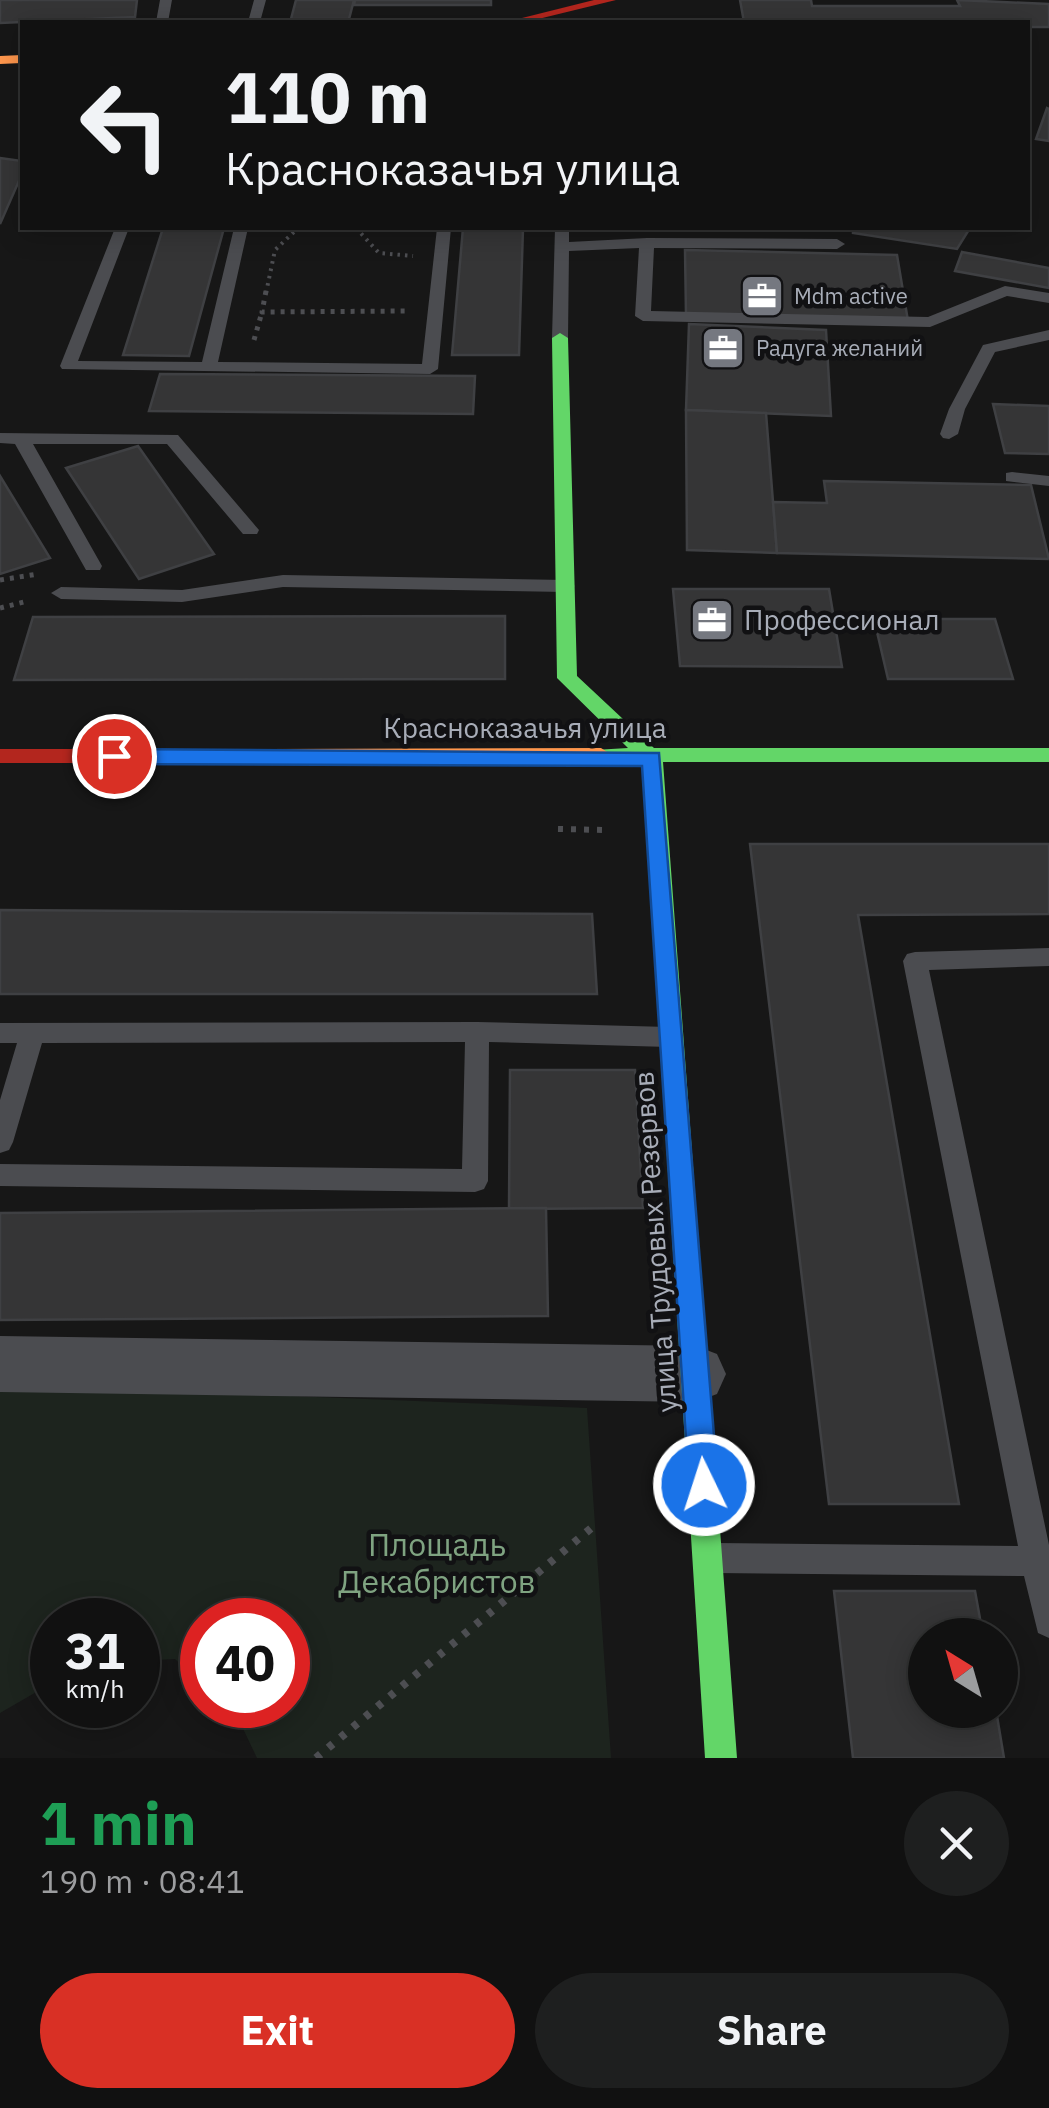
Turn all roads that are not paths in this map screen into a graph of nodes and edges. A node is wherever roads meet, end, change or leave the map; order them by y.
1 (610, 0) edge
2 (565, 10) edge
3 (521, 20) edge
4 (121, 230) edge
5 (241, 230) edge
6 (444, 230) edge
7 (562, 230) edge
8 (647, 243) junction
9 (837, 244) dead end
10 (562, 247) junction
11 (1049, 298) edge
12 (1049, 335) edge
13 (560, 338) joint
14 (209, 367) junction
15 (949, 434) dead end
16 (0, 438) edge
17 (20, 439) junction
18 (1012, 477) dead end
19 (1049, 480) edge
20 (250, 530) dead end
21 (94, 566) dead end
22 (565, 586) junction
23 (61, 594) dead end
24 (0, 756) edge
25 (1049, 756) edge
26 (652, 758) junction
27 (1049, 957) edge
28 (477, 1032) junction
29 (0, 1033) edge
30 (32, 1034) junction
31 (669, 1037) junction
32 (0, 1142) edge
33 (0, 1175) edge
34 (0, 1364) edge
35 (696, 1374) junction
36 (709, 1558) junction
37 (1042, 1561) edge
38 (1049, 1622) edge
39 (721, 1758) edge

1 - 2 street
2 - 3 street
4 - 14 lane
5 - 14 lane
6 - 14 lane
7 - 10 lane
8 - 9 lane
8 - 10 lane
8 - 11 lane
10 - 13 lane
12 - 15 lane
13 - 22 street
16 - 17 lane
17 - 20 lane
17 - 21 lane
18 - 19 lane
22 - 23 lane
22 - 26 street
24 - 26 street, Красноказачья улица
25 - 26 street, Красноказачья улица
26 - 31 street, улица Трудовых Резервов
27 - 37 lane
28 - 30 lane
28 - 31 lane
28 - 33 lane
29 - 30 lane
30 - 32 lane
31 - 35 street, улица Трудовых Резервов
34 - 35 street
35 - 36 street, улица Трудовых Резервов
36 - 37 lane
36 - 39 street, улица Трудовых Резервов
37 - 38 lane

